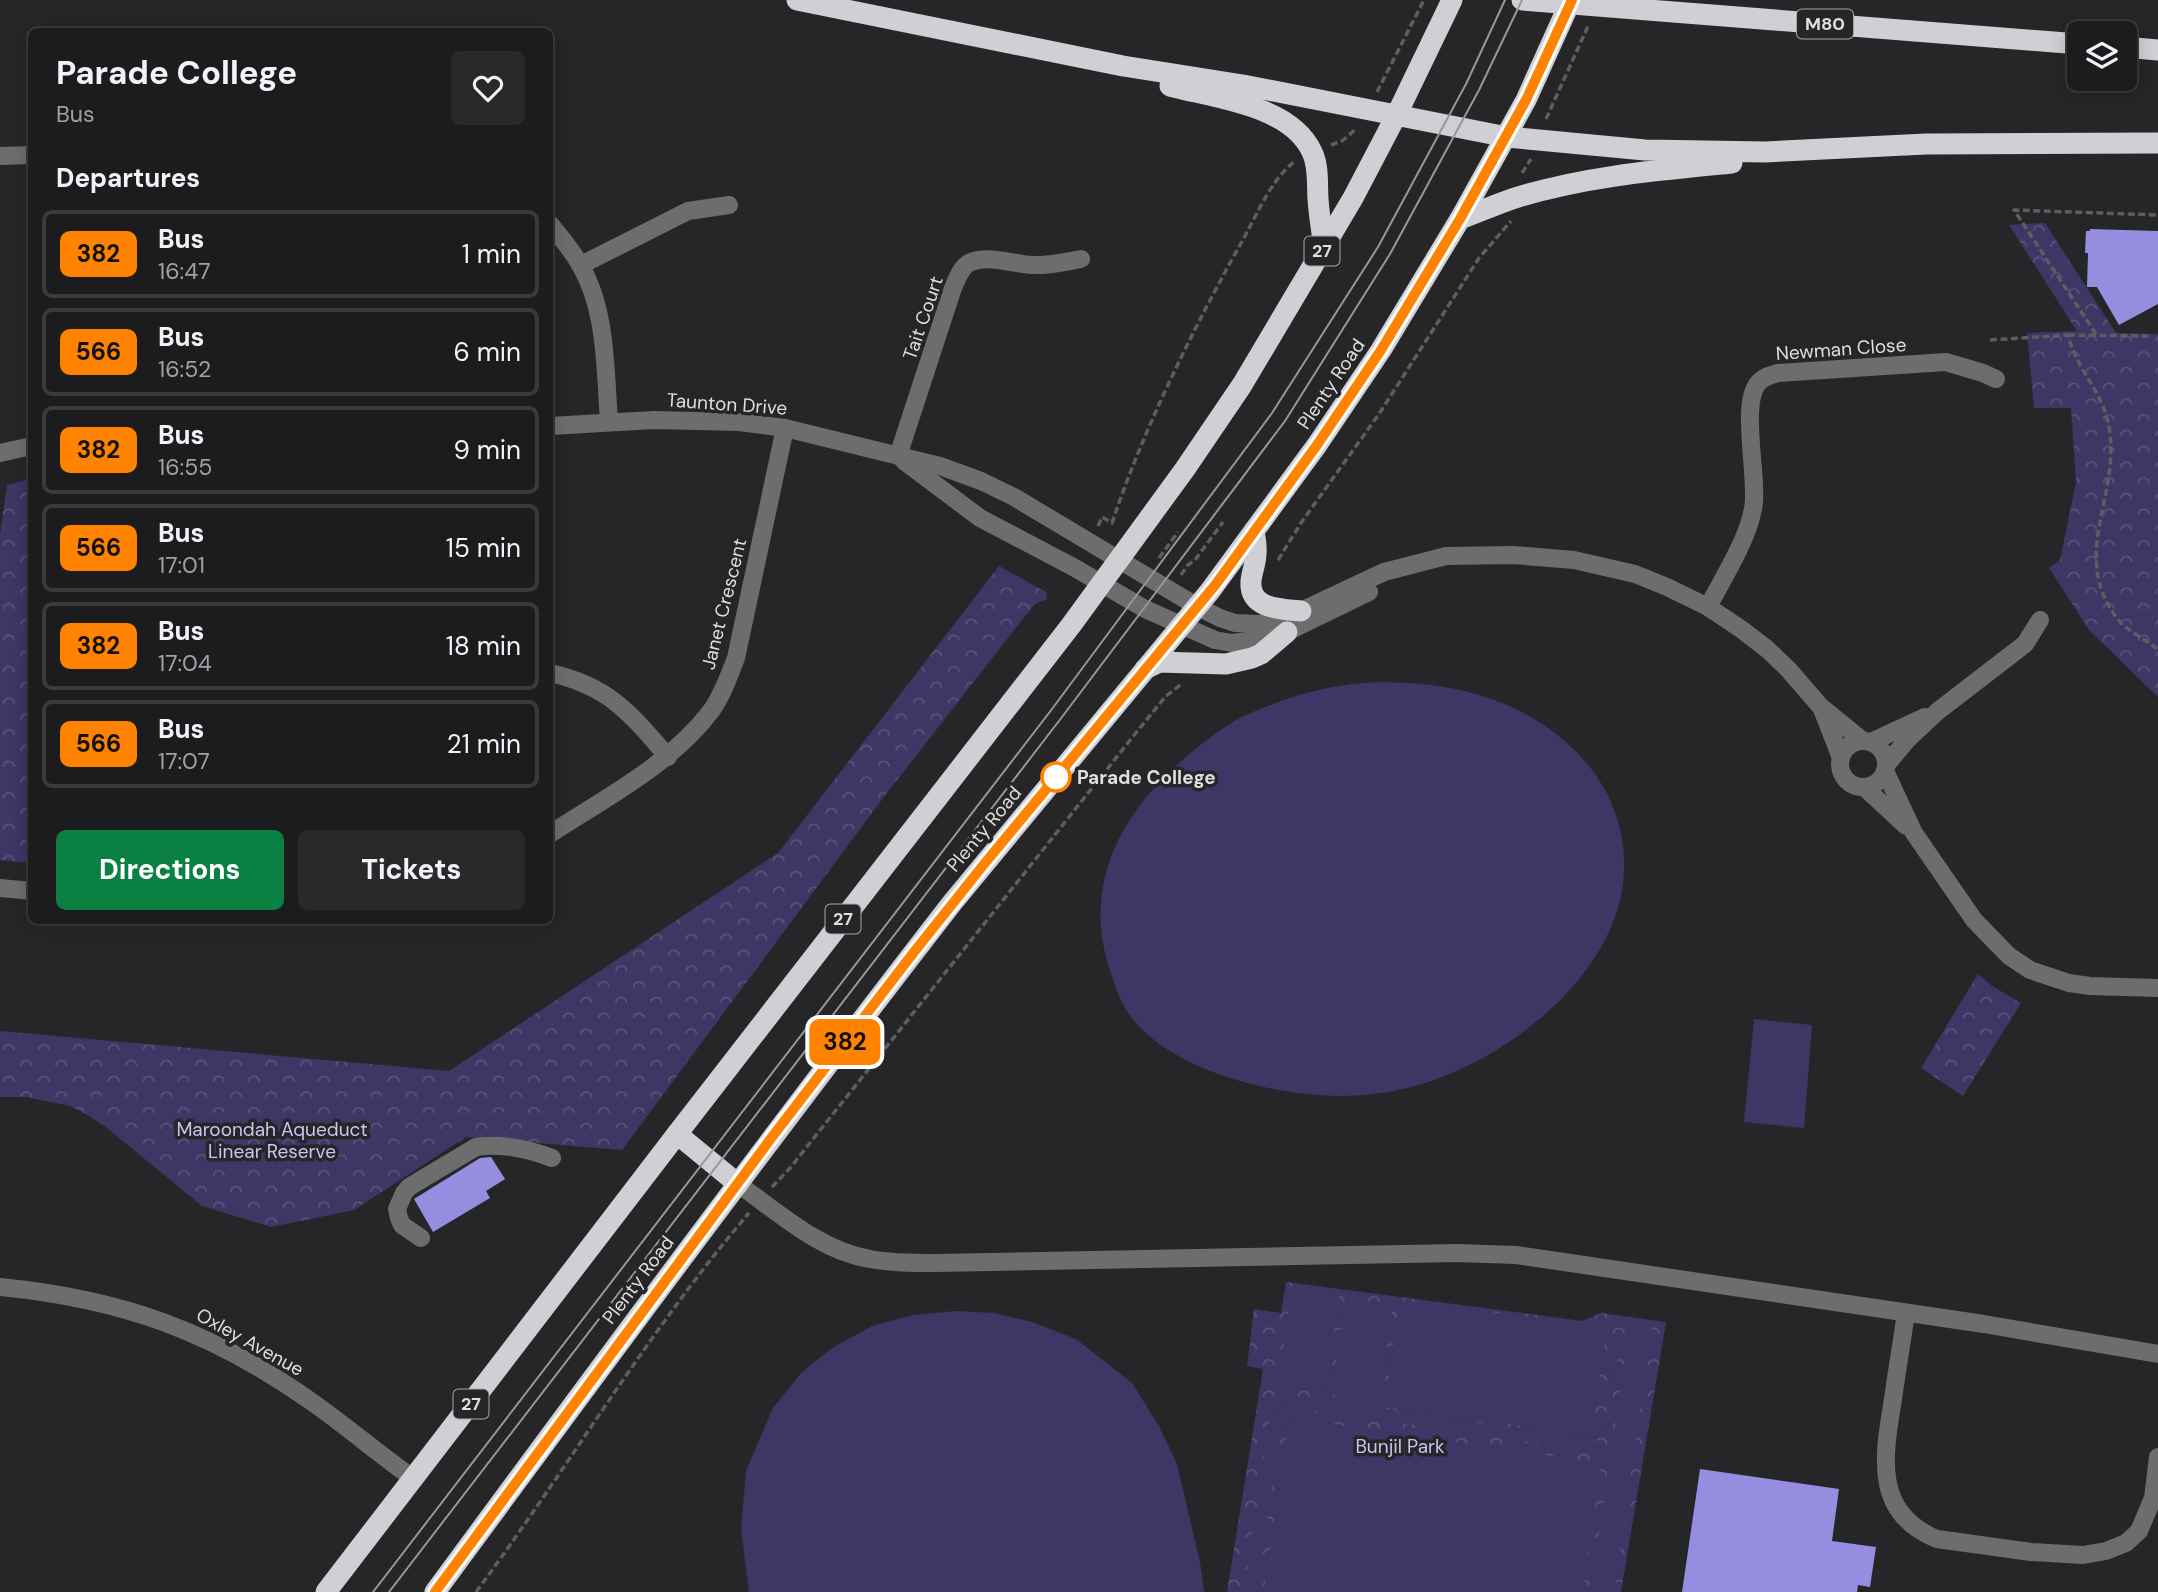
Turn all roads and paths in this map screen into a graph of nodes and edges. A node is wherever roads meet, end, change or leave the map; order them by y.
1 (797, 0) edge
2 (1424, 0) edge
3 (1451, 0) edge
4 (1522, 0) edge
5 (1572, 0) edge
6 (1590, 23) dead end
7 (2067, 43) edge
8 (2137, 48) edge
9 (2158, 50) edge
10 (1123, 66) junction
11 (1368, 110) junction
12 (1397, 114) junction
13 (1507, 137) junction
14 (1539, 140) junction
15 (2158, 143) edge
16 (1926, 144) junction
17 (1312, 152) junction
18 (28, 155) edge
19 (0, 156) edge
20 (1514, 198) junction
21 (729, 205) dead end
22 (2158, 215) edge
23 (1460, 219) junction
24 (553, 228) edge
25 (1324, 247) junction
26 (1081, 259) dead end
27 (580, 265) junction
28 (2096, 334) junction
29 (2068, 335) junction
30 (2151, 336) dead end
31 (1990, 340) dead end
32 (1996, 379) dead end
33 (609, 421) junction
34 (553, 426) edge
35 (785, 428) junction
36 (28, 447) edge
37 (0, 453) edge
38 (898, 456) junction
39 (1223, 522) dead end
40 (1254, 531) junction
41 (1178, 532) dead end
42 (1090, 541) junction
43 (1496, 555) junction
44 (1158, 558) dead end
45 (1120, 559) junction
46 (1276, 563) dead end
47 (1181, 575) dead end
48 (1102, 584) junction
49 (1198, 607) junction
50 (1709, 607) junction
51 (1301, 611) junction
52 (2040, 620) dead end
53 (1180, 625) junction
54 (1286, 632) junction
55 (2158, 650) edge
56 (1192, 663) junction
57 (1146, 669) junction
58 (553, 674) edge
59 (1820, 706) junction
60 (1938, 711) junction
61 (1867, 741) junction
62 (668, 757) junction
63 (1841, 758) junction
64 (1886, 767) junction
65 (1864, 787) junction
66 (553, 832) edge
67 (1914, 834) junction
68 (0, 888) edge
69 (28, 891) edge
70 (2158, 988) edge
71 (677, 1134) junction
72 (552, 1158) dead end
73 (738, 1184) junction
74 (761, 1199) junction
75 (421, 1238) dead end
76 (0, 1287) edge
77 (1906, 1312) junction
78 (2158, 1354) edge
79 (2158, 1457) edge
80 (414, 1479) junction
81 (326, 1592) edge
82 (435, 1592) edge
83 (476, 1592) edge

1 - 10 highway
2 - 11 path
3 - 12 highway, 27
4 - 7 highway, M80
5 - 13 highway, Plenty Road
6 - 14 path
8 - 9 highway
10 - 11 highway
10 - 17 highway
11 - 12 highway
11 - 17 path
12 - 13 highway
12 - 25 highway, 27
13 - 14 highway
13 - 23 highway, Plenty Road
14 - 16 highway
14 - 20 path
15 - 16 highway
16 - 20 highway
17 - 25 highway
17 - 42 path
18 - 19 street
20 - 23 highway
20 - 46 path
21 - 27 street
22 - 28 path
23 - 40 highway, Plenty Road
24 - 27 street
25 - 45 highway, 27
26 - 38 street, Tait Court
27 - 33 street
28 - 29 path
28 - 30 path
29 - 31 path
29 - 55 path
32 - 50 street, Newman Close
33 - 34 street, Taunton Drive
33 - 35 street, Taunton Drive
35 - 38 street, Taunton Drive
35 - 62 street, Janet Crescent
36 - 37 street
38 - 42 street, Taunton Drive
38 - 48 street, Taunton Drive
39 - 47 path
40 - 49 highway, Plenty Road
40 - 51 highway
41 - 44 path
42 - 45 street, Taunton Drive
43 - 50 street
43 - 51 street, Taunton Drive
43 - 54 street, Taunton Drive
45 - 48 highway, 27
45 - 49 street, Taunton Drive
48 - 53 street, Taunton Drive
48 - 71 highway, 27
49 - 51 street, Taunton Drive
49 - 53 highway, Plenty Road
50 - 59 street
52 - 60 street
53 - 54 street, Taunton Drive
53 - 57 highway, Plenty Road
54 - 56 highway
56 - 57 highway
56 - 74 path
57 - 73 highway, Plenty Road
58 - 62 street
59 - 61 street
59 - 63 street
60 - 61 street
60 - 64 street
61 - 63 street
61 - 64 street
62 - 66 street, Janet Crescent
63 - 65 street
64 - 65 street
64 - 67 street
65 - 67 street
67 - 70 street
68 - 69 street
71 - 73 highway
71 - 80 highway, 27
72 - 75 street
73 - 74 street
73 - 82 highway, Plenty Road
74 - 77 street
74 - 83 path
76 - 80 street, Oxley Avenue
77 - 78 street
77 - 79 street
80 - 81 highway, 27

